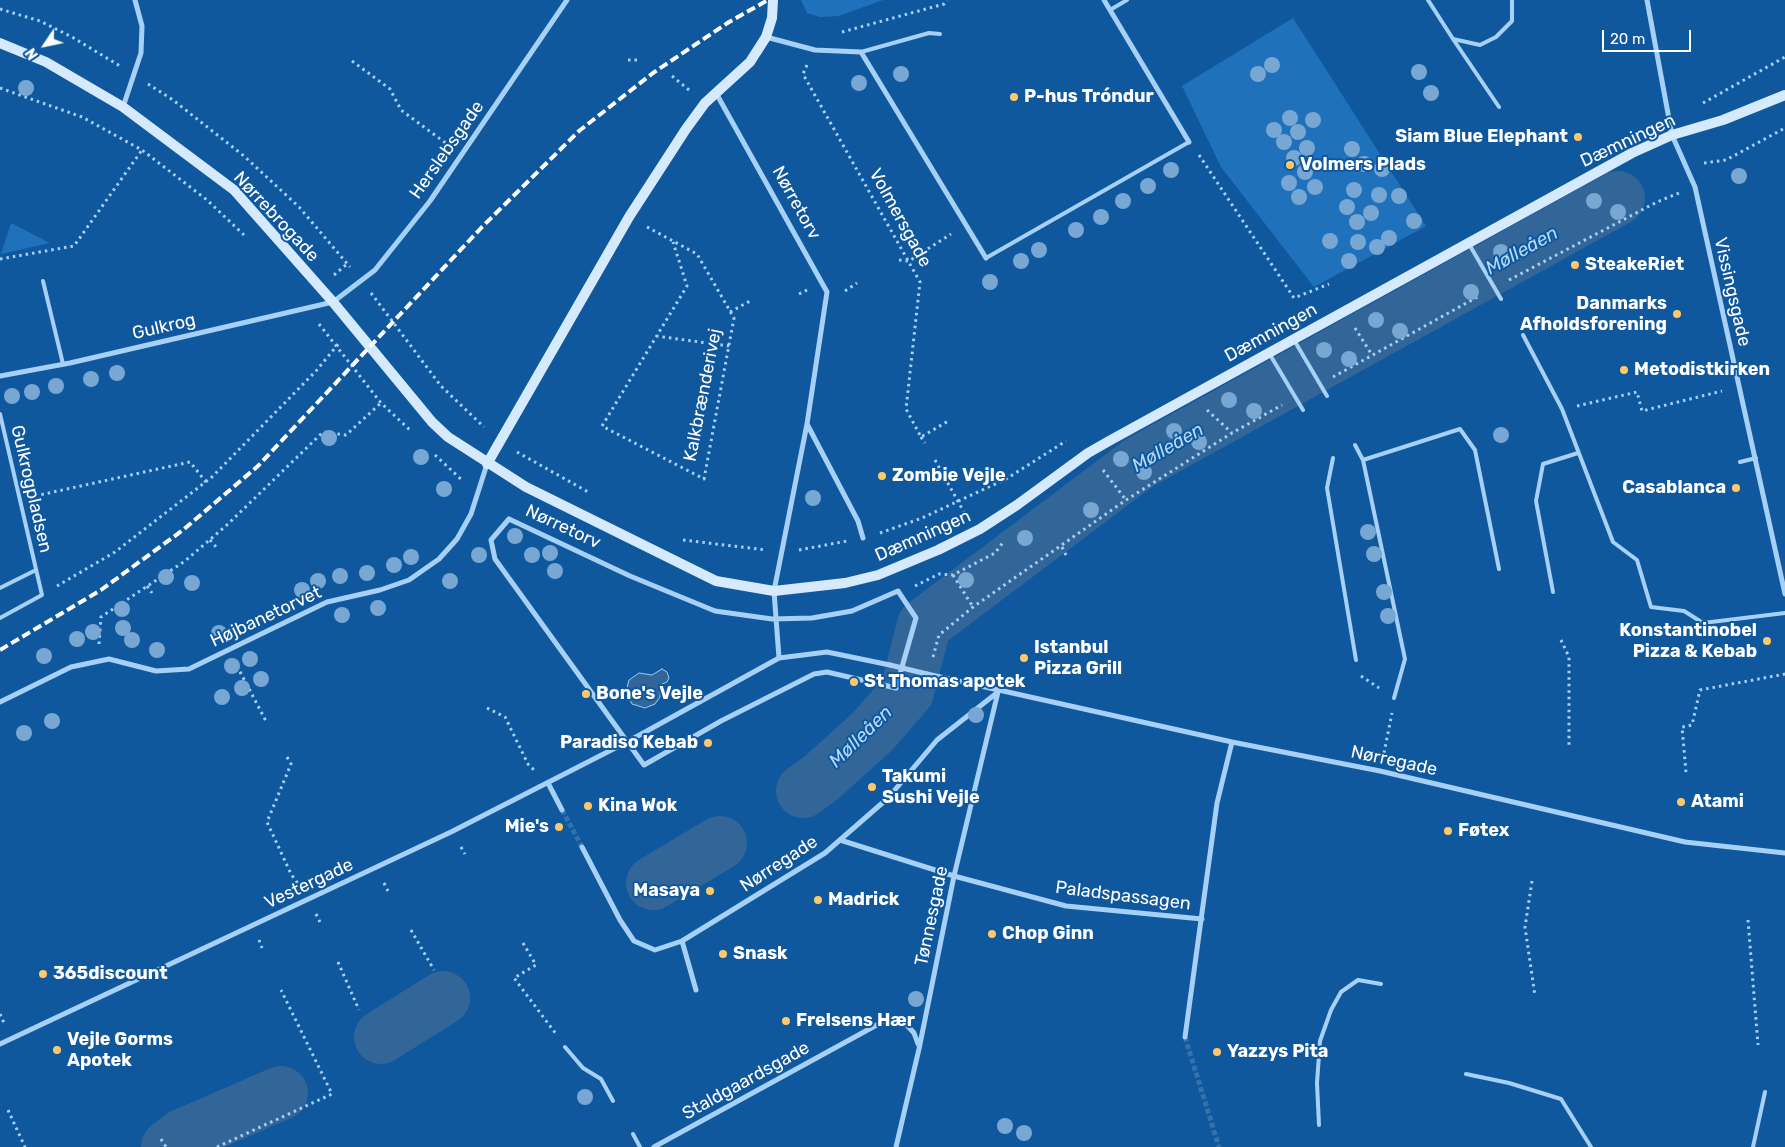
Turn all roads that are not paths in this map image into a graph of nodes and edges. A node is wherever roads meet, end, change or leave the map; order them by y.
1 (135, 0) edge
2 (567, 0) edge
3 (773, 0) edge
4 (1104, 0) edge
5 (1127, 0) edge
6 (1428, 0) edge
7 (1512, 0) edge
8 (1647, 0) edge
9 (1110, 10) junction
10 (940, 34) dead end
11 (766, 37) junction
12 (1453, 39) junction
13 (0, 44) edge
14 (862, 52) junction
15 (716, 92) junction
16 (1785, 95) edge
17 (124, 107) junction
18 (1499, 107) dead end
19 (1672, 136) junction
20 (1189, 142) joint
21 (1468, 242) junction
22 (986, 258) joint
23 (44, 281) dead end
24 (1500, 299) dead end
25 (333, 302) junction
26 (1523, 335) dead end
27 (1294, 340) junction
28 (1269, 353) junction
29 (62, 364) junction
30 (0, 376) edge
31 (1326, 396) dead end
32 (1303, 410) dead end
33 (0, 414) edge
34 (807, 424) junction
35 (1355, 445) dead end
36 (1578, 454) junction
37 (1333, 458) dead end
38 (1756, 458) junction
39 (1363, 460) junction
40 (1740, 462) dead end
41 (487, 464) junction
42 (863, 538) road end
43 (1499, 569) dead end
44 (36, 570) junction
45 (0, 588) edge
46 (774, 591) junction
47 (1553, 592) dead end
48 (1785, 594) edge
49 (1785, 613) edge
50 (0, 618) edge
51 (776, 618) junction
52 (779, 658) junction
53 (1356, 660) road end
54 (998, 692) junction
55 (1394, 698) road end
56 (0, 702) edge
57 (627, 742) junction
58 (1232, 742) junction
59 (548, 783) junction
60 (562, 810) tunnel mouth
61 (840, 840) junction
62 (582, 848) tunnel mouth
63 (1785, 853) edge
64 (954, 876) junction
65 (1202, 919) junction
66 (682, 941) junction
67 (1381, 984) dead end
68 (696, 990) dead end
69 (1185, 1036) tunnel mouth
70 (0, 1044) edge
71 (565, 1047) road end
72 (919, 1049) junction
73 (1466, 1074) dead end
74 (1765, 1092) dead end
75 (613, 1101) dead end
76 (1319, 1125) dead end
77 (633, 1134) dead end
78 (640, 1147) edge
79 (654, 1147) edge
80 (896, 1147) edge
81 (1591, 1147) edge
82 (1753, 1147) edge

1 - 17 street
2 - 25 street, Herslebsgade
3 - 11 street
4 - 9 street
5 - 9 lane
6 - 12 lane
7 - 12 lane
8 - 19 street, Vissingsgade
9 - 20 street
10 - 14 lane
11 - 14 street
11 - 15 street
12 - 18 lane
13 - 17 street, Nørrebrogade
14 - 22 street
15 - 34 street, Nørretorv
15 - 41 street
16 - 19 street, Dæmningen
17 - 25 street, Nørrebrogade
19 - 21 street, Dæmningen
19 - 38 street, Vissingsgade
20 - 22 lane
21 - 24 lane
21 - 27 street, Dæmningen
23 - 29 lane
25 - 29 street, Gulkrog
25 - 41 street, Nørrebrogade
26 - 36 lane
27 - 28 street, Dæmningen
27 - 31 lane
28 - 32 lane
28 - 46 street, Dæmningen
29 - 30 street, Gulkrog
33 - 44 lane, Gulkrogpladsen
34 - 42 street
34 - 46 street, Nørretorv
35 - 39 lane
36 - 47 lane
36 - 49 lane
37 - 53 lane
38 - 40 lane
38 - 48 street, Vissingsgade
39 - 43 lane
39 - 55 lane
41 - 46 street, Nørretorv
41 - 56 street, Højbanetorvet
44 - 45 lane, Gulkrogpladsen
44 - 50 lane, Gulkrogpladsen
46 - 51 street, Nørretorv
51 - 52 street, Nørretorv
51 - 57 street, Nørretorv
51 - 57 street, Nørretorv
52 - 54 street, Nørregade, bridge
52 - 57 street
54 - 58 street, Nørregade
54 - 61 street, Nørregade
54 - 64 street, Tønnesgade
57 - 59 street, Vestergade
58 - 63 street, Nørregade
58 - 65 street, Paladspassagen
59 - 60 street
59 - 70 street, Vestergade
61 - 64 street, Paladspassagen
61 - 66 street, Nørregade
62 - 66 street, Nørregade
64 - 65 street, Paladspassagen
64 - 72 street, Tønnesgade
65 - 69 street, Paladspassagen
66 - 68 street
67 - 76 lane
71 - 75 lane
72 - 79 street, Staldgaardsgade
72 - 80 street, Tønnesgade
73 - 81 lane
74 - 82 lane
77 - 78 lane

